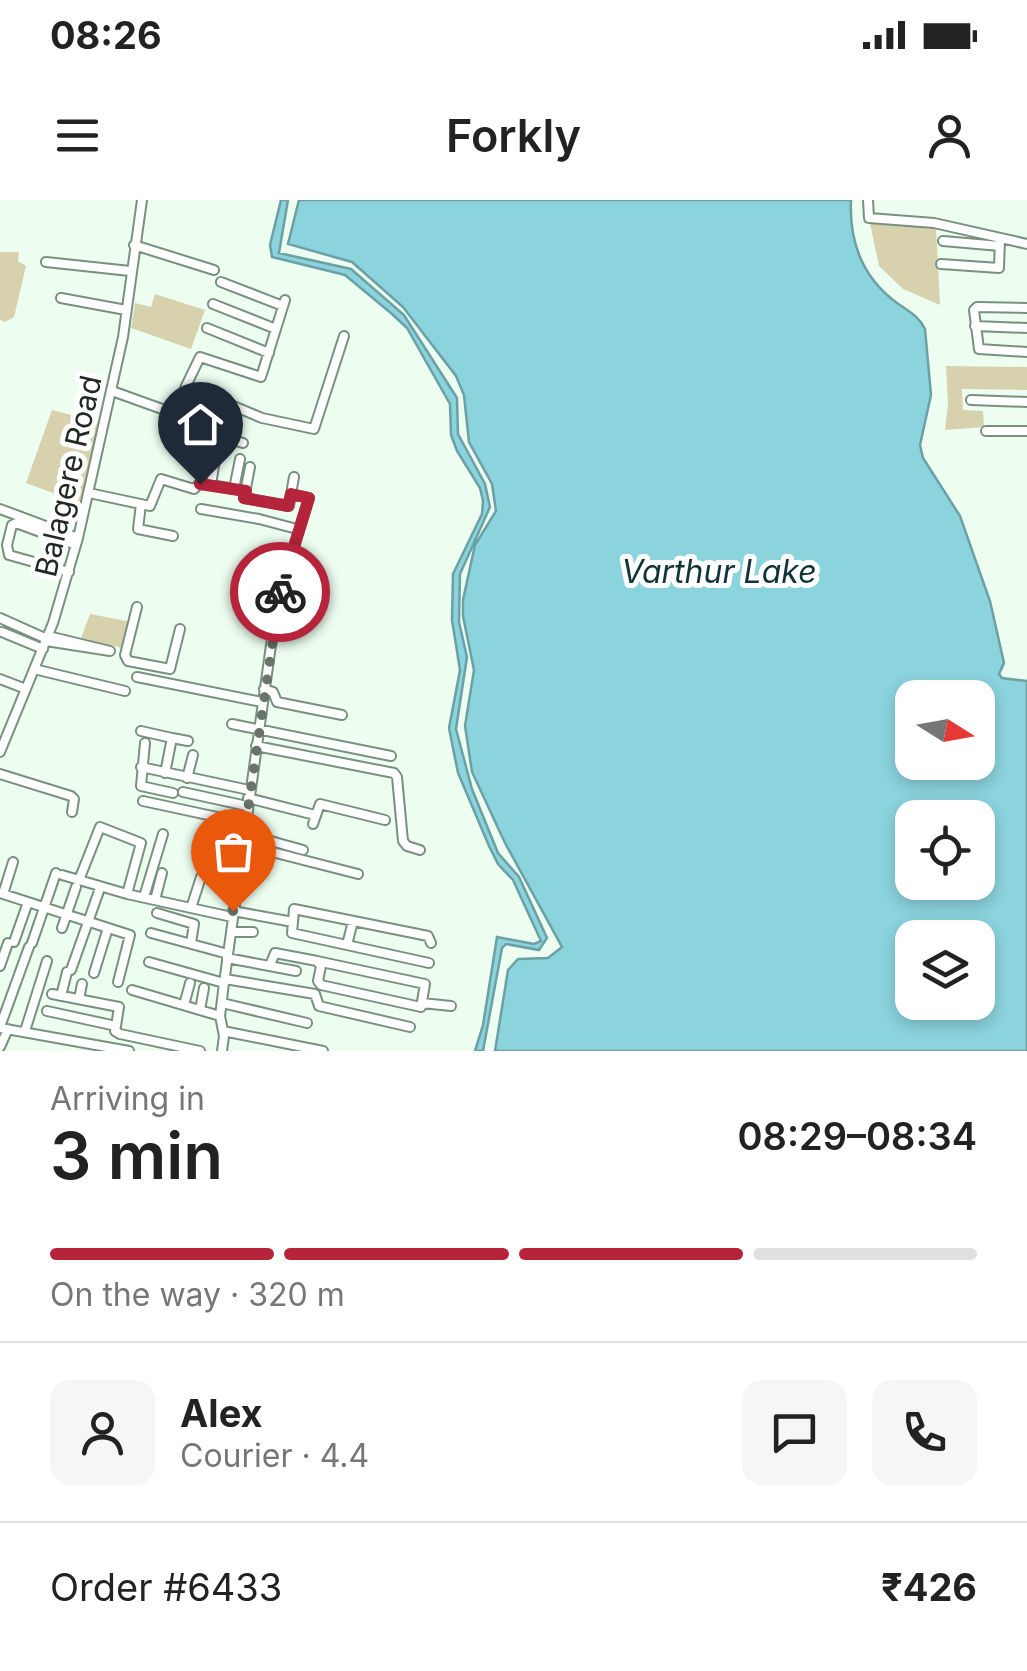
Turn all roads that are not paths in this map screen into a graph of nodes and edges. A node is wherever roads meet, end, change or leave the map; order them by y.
1 (142, 200) edge
2 (868, 200) edge
3 (942, 241) dead end
4 (1000, 242) junction
5 (1027, 244) edge
6 (134, 245) junction
7 (46, 262) dead end
8 (941, 264) dead end
9 (214, 270) dead end
10 (130, 271) junction
11 (222, 282) dead end
12 (62, 298) dead end
13 (213, 304) dead end
14 (1027, 308) edge
15 (126, 310) junction
16 (975, 326) junction
17 (207, 328) dead end
18 (1027, 328) edge
19 (276, 329) junction
20 (344, 336) dead end
21 (1027, 352) edge
22 (269, 353) junction
23 (186, 386) junction
24 (112, 391) junction
25 (971, 400) dead end
26 (1027, 402) edge
27 (176, 414) junction
28 (986, 431) dead end
29 (1027, 431) edge
30 (243, 443) dead end
31 (216, 453) dead end
32 (240, 459) dead end
33 (250, 467) dead end
34 (146, 476) dead end
35 (294, 478) dead end
36 (158, 480) junction
37 (211, 485) junction
38 (234, 489) junction
39 (246, 491) junction
40 (89, 493) junction
41 (291, 494) junction
42 (142, 504) junction
43 (0, 509) edge
44 (201, 509) dead end
45 (297, 529) junction
46 (174, 536) dead end
47 (77, 542) junction
48 (69, 572) junction
49 (137, 607) dead end
50 (0, 618) edge
51 (180, 629) dead end
52 (2, 632) edge
53 (46, 641) junction
54 (125, 655) junction
55 (34, 669) junction
56 (137, 677) dead end
57 (0, 679) edge
58 (26, 689) junction
59 (264, 689) junction
60 (125, 691) dead end
61 (262, 702) junction
62 (342, 715) dead end
63 (232, 724) dead end
64 (4, 729) edge
65 (258, 729) junction
66 (141, 730) dead end
67 (172, 738) junction
68 (188, 742) dead end
69 (145, 743) dead end
70 (256, 746) junction
71 (0, 752) edge
72 (192, 754) dead end
73 (391, 756) dead end
74 (142, 767) junction
75 (165, 773) junction
76 (0, 774) edge
77 (188, 778) junction
78 (248, 798) junction
79 (143, 801) dead end
80 (72, 812) dead end
81 (384, 820) dead end
82 (245, 823) junction
83 (163, 834) dead end
84 (241, 844) junction
85 (255, 848) junction
86 (303, 850) dead end
87 (420, 850) dead end
88 (13, 862) dead end
89 (162, 874) dead end
90 (358, 874) dead end
91 (201, 877) dead end
92 (78, 884) junction
93 (99, 891) dead end
94 (1, 893) edge
95 (126, 894) junction
96 (144, 897) junction
97 (156, 900) junction
98 (28, 902) junction
99 (44, 907) junction
100 (192, 908) junction
101 (157, 913) dead end
102 (66, 914) junction
103 (233, 914) junction
104 (352, 920) junction
105 (88, 922) junction
106 (292, 922) junction
107 (62, 928) dead end
108 (108, 928) junction
109 (231, 932) junction
110 (252, 932) dead end
111 (151, 933) dead end
112 (191, 942) junction
113 (431, 943) dead end
114 (347, 946) junction
115 (228, 956) junction
116 (48, 961) dead end
117 (317, 961) junction
118 (149, 962) dead end
119 (429, 963) dead end
120 (270, 965) junction
121 (0, 966) edge
122 (296, 971) dead end
123 (94, 973) dead end
124 (224, 981) junction
125 (118, 982) dead end
126 (190, 982) dead end
127 (82, 984) dead end
128 (204, 988) dead end
129 (132, 990) dead end
130 (79, 999) junction
131 (222, 1003) junction
132 (422, 1003) junction
133 (184, 1005) junction
134 (451, 1006) dead end
135 (200, 1010) junction
136 (46, 1011) dead end
137 (220, 1016) junction
138 (307, 1022) dead end
139 (116, 1026) junction
140 (410, 1027) dead end
141 (3, 1028) edge
142 (223, 1031) junction
143 (26, 1032) junction
144 (0, 1047) edge
145 (112, 1050) edge
146 (127, 1051) edge
147 (200, 1051) edge
148 (222, 1051) edge
149 (323, 1051) edge

1 - 6 street, Balagere Road
2 - 4 street
3 - 4 street
4 - 5 street
4 - 8 street
6 - 9 street
6 - 10 street, Balagere Road
7 - 10 street
10 - 15 street, Balagere Road
11 - 19 street
12 - 15 street
13 - 19 street
14 - 16 street
15 - 24 street, Balagere Road
16 - 18 street
16 - 21 street
17 - 22 street
19 - 22 street
20 - 23 street
22 - 23 street
23 - 27 street
24 - 27 street
24 - 40 street, Balagere Road
25 - 26 street
27 - 30 street
28 - 29 street
31 - 37 street
32 - 38 street
33 - 39 street
34 - 36 street
35 - 41 street
36 - 37 street
36 - 42 street
37 - 38 street
38 - 39 street
39 - 41 street
40 - 42 street
40 - 47 street, Balagere Road
41 - 45 street
42 - 46 street
43 - 47 street
44 - 45 street
45 - 59 street
47 - 48 street, Balagere Road
47 - 48 street
48 - 53 street, Balagere Road
49 - 54 street
50 - 53 street
51 - 54 street
52 - 53 street
53 - 54 street
53 - 55 street, Balagere Road
55 - 58 street, Balagere Road
55 - 60 street
56 - 61 street
57 - 58 street
58 - 64 street, Balagere Road
59 - 61 street
59 - 62 street
61 - 65 street
63 - 65 street
64 - 71 street, Balagere Road
65 - 70 street
65 - 73 street
66 - 67 street
67 - 68 street
67 - 75 street
69 - 74 street
70 - 78 street
70 - 87 street
72 - 77 street
74 - 75 street
74 - 78 street
75 - 77 street
76 - 80 street
77 - 78 street
78 - 81 street
78 - 82 street
79 - 82 street
82 - 84 street
83 - 96 street
84 - 85 street
84 - 103 street
85 - 86 street
85 - 90 street
88 - 94 street
89 - 97 street
91 - 100 street
92 - 95 street
92 - 95 street
92 - 99 street
92 - 102 street
93 - 105 street
94 - 98 street
95 - 96 street
96 - 97 street
97 - 100 street
98 - 99 street
98 - 121 street
99 - 102 street
99 - 141 street
100 - 103 street
101 - 112 street
102 - 105 street
102 - 107 street
103 - 106 street
103 - 109 street
104 - 106 street
104 - 113 street
104 - 114 street
105 - 108 street
105 - 130 street
106 - 114 street
108 - 123 street
108 - 125 street
109 - 110 street
109 - 115 street
111 - 112 street
112 - 115 street
114 - 119 street
115 - 120 street
115 - 124 street
116 - 143 street
117 - 120 street
117 - 132 street
117 - 132 street
118 - 124 street
120 - 122 street
124 - 131 street
124 - 140 street
126 - 133 street
127 - 130 street
128 - 135 street
129 - 133 street
130 - 139 street
131 - 137 street
131 - 138 street
132 - 134 street
133 - 135 street
135 - 137 street
136 - 139 street
137 - 142 street
139 - 147 street
141 - 143 street
141 - 144 street
142 - 148 street
142 - 149 street
143 - 145 street
145 - 146 street

